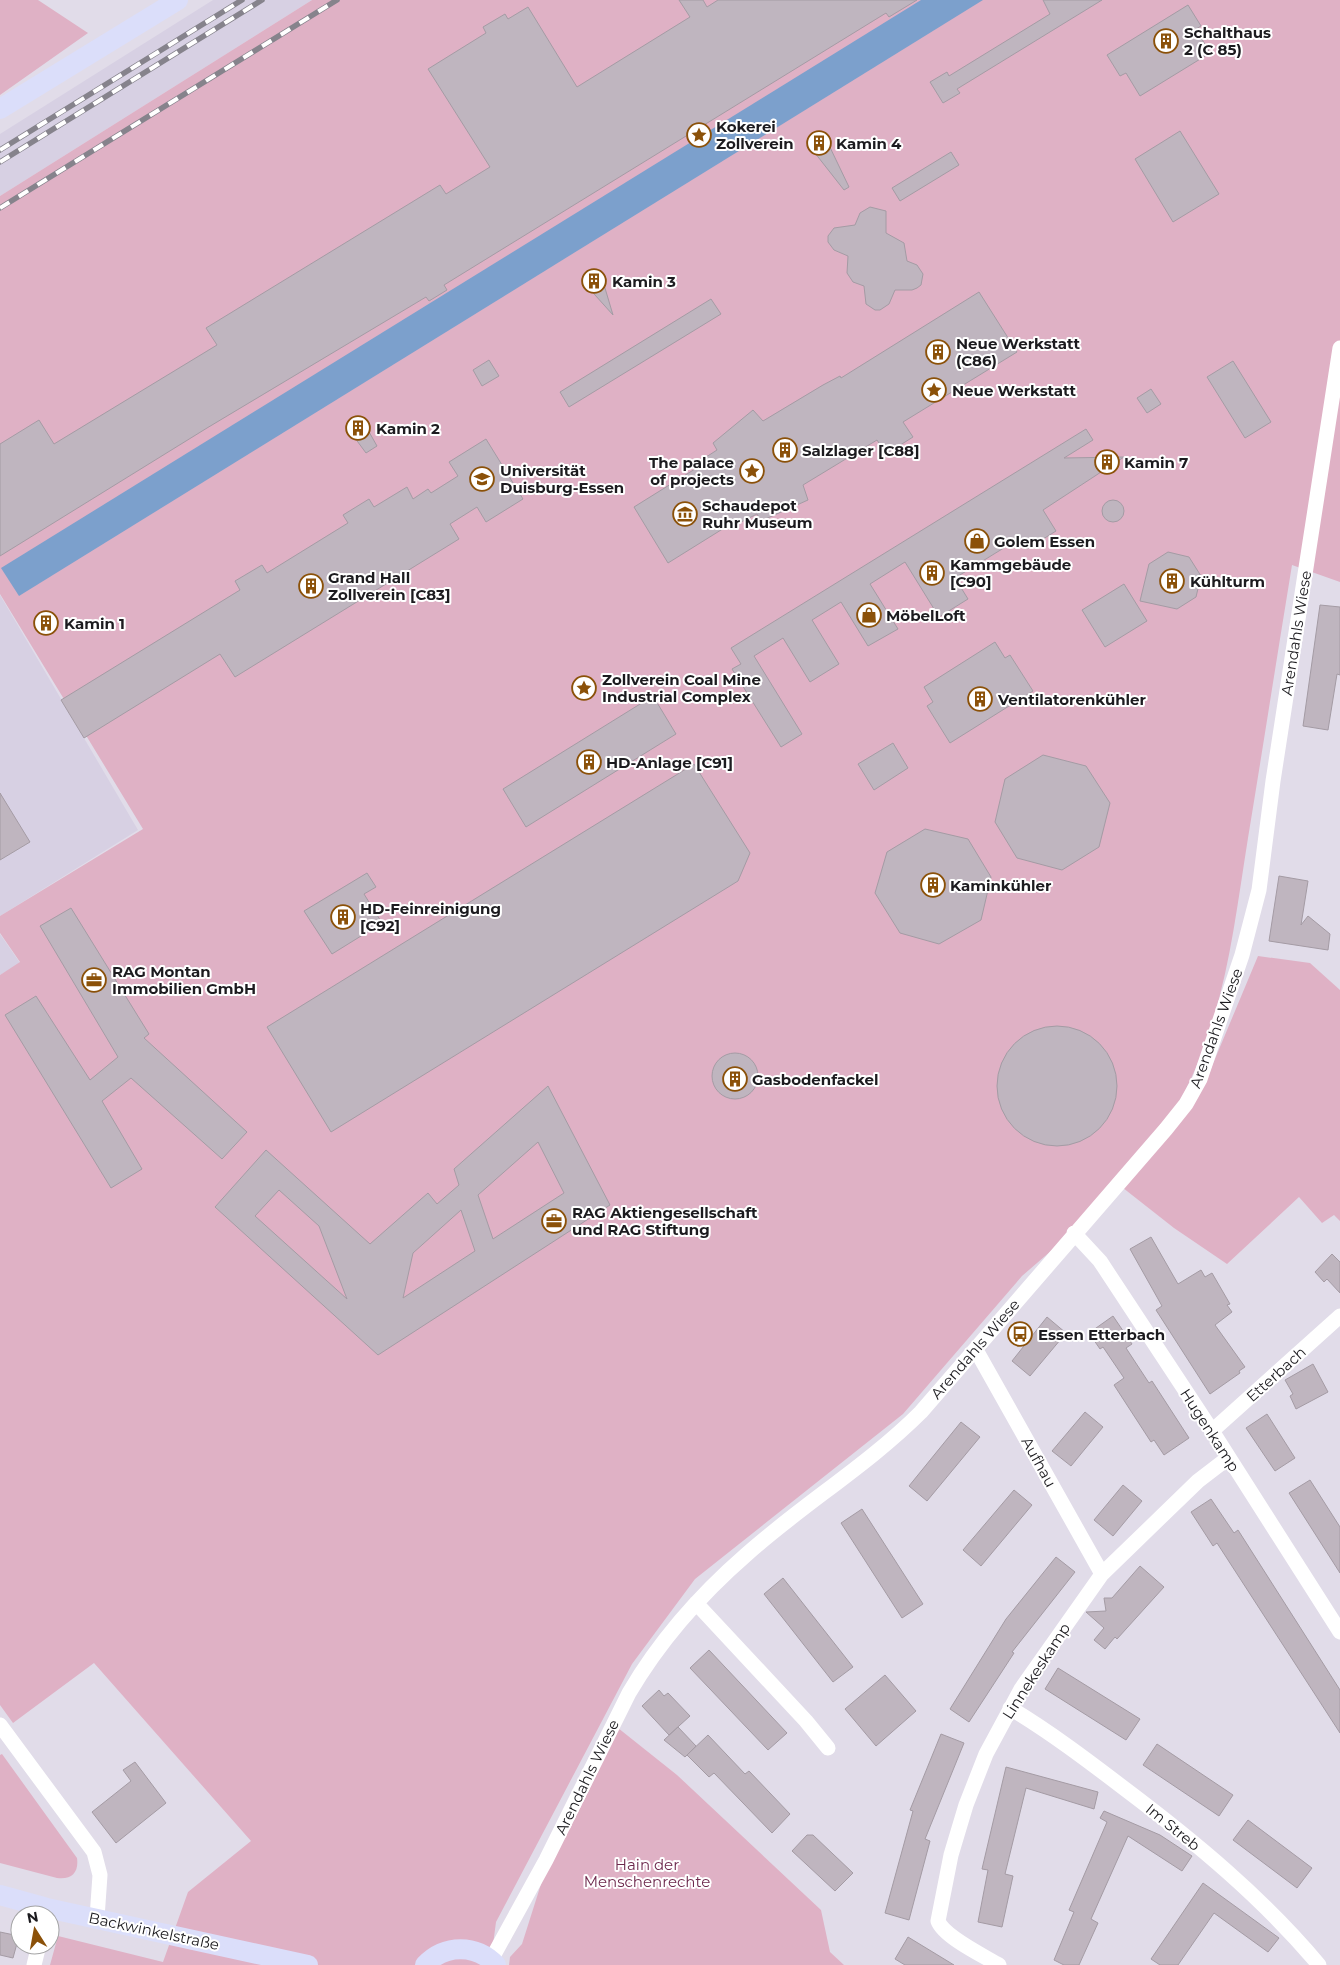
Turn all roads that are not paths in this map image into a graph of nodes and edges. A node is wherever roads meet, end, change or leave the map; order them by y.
1 (178, 0) edge
2 (0, 109) edge
3 (1340, 348) edge
4 (1074, 1233) junction
5 (1340, 1316) edge
6 (976, 1350) junction
7 (1212, 1431) junction
8 (1228, 1458) junction
9 (1102, 1574) junction
10 (696, 1603) junction
11 (1340, 1632) edge
12 (1010, 1708) junction
13 (0, 1725) edge
14 (828, 1748) dead end
15 (0, 1895) edge
16 (29, 1905) edge
17 (60, 1913) edge
18 (97, 1918) junction
19 (494, 1963) edge
20 (308, 1965) edge
21 (425, 1965) edge
22 (999, 1965) edge
23 (1319, 1965) edge

1 - 2 main road
3 - 4 street, Arendahls Wiese
4 - 6 street, Arendahls Wiese
4 - 7 street, Hugenkamp
5 - 7 street, Etterbach
6 - 9 street, Aufhau
6 - 10 street, Arendahls Wiese
7 - 8 street, Hugenkamp
8 - 9 street, Linnekeskamp
8 - 11 street, Hugenkamp
9 - 12 street, Linnekeskamp
10 - 14 street
10 - 19 street, Arendahls Wiese
12 - 22 street, Linnekeskamp
12 - 23 street, Im Streb
13 - 18 street
15 - 16 main road, Backwinkelstraße
17 - 18 main road, Backwinkelstraße
18 - 20 main road, Backwinkelstraße
19 - 21 main road

